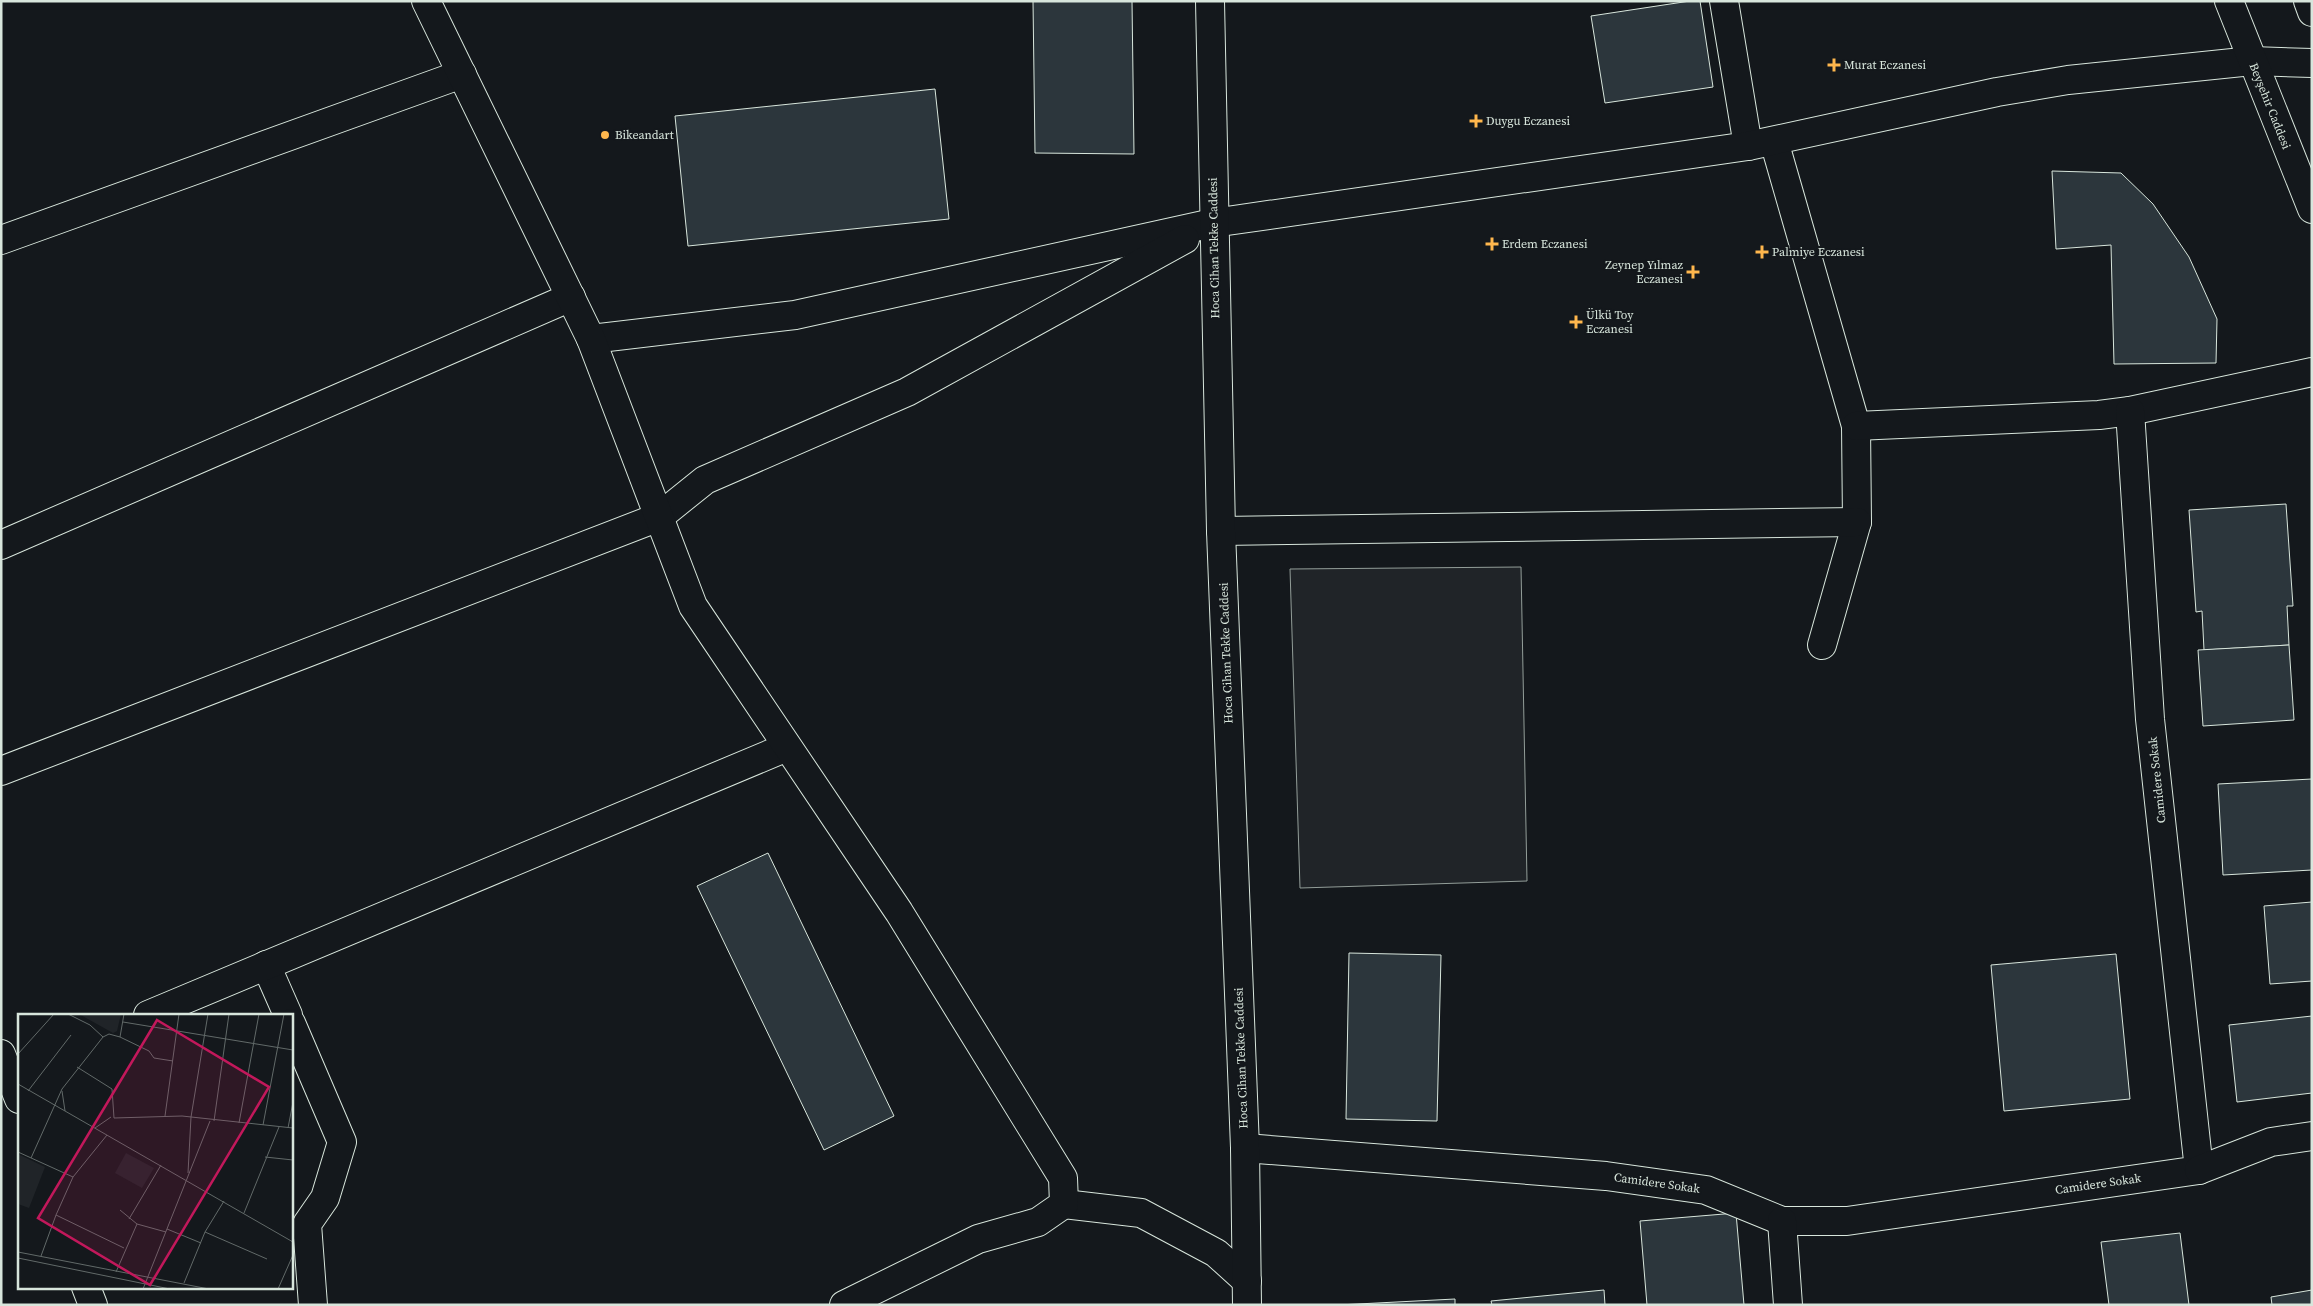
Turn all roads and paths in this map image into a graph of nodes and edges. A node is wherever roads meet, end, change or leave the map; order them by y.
1 (426, 1) edge
2 (1210, 1) edge
3 (1724, 1) edge
4 (2229, 1) edge
5 (2308, 1) edge
6 (2312, 12) edge
7 (2252, 61) junction
8 (2312, 63) edge
9 (462, 74) junction
10 (1774, 141) junction
11 (1748, 146) junction
12 (2312, 210) edge
13 (1213, 223) junction
14 (1, 240) edge
15 (571, 297) junction
16 (591, 339) junction
17 (2312, 372) edge
18 (2130, 411) junction
19 (1856, 426) junction
20 (659, 517) junction
21 (1857, 522) junction
22 (1221, 531) junction
23 (1, 546) edge
24 (1822, 645) dead end
25 (787, 747) junction
26 (1, 771) edge
27 (266, 965) junction
28 (150, 1014) edge
29 (288, 1014) edge
30 (292, 1025) edge
31 (8, 1069) edge
32 (18, 1096) edge
33 (2312, 1136) edge
34 (1245, 1148) junction
35 (2199, 1170) junction
36 (1064, 1204) junction
37 (1782, 1221) junction
38 (86, 1288) edge
39 (1247, 1293) edge
40 (93, 1305) edge
41 (313, 1305) edge
42 (844, 1305) edge
43 (1788, 1305) edge

1 - 9 street
2 - 13 street, Hoca Cihan Tekke Caddesi
3 - 11 street
4 - 7 street, Beyşehir Caddesi
5 - 6 street
7 - 8 street
7 - 10 street
7 - 12 street, Beyşehir Caddesi
9 - 14 street
9 - 15 street
10 - 11 street
10 - 19 street
11 - 13 street
13 - 16 street
13 - 20 street
13 - 22 street, Hoca Cihan Tekke Caddesi
15 - 16 street
15 - 23 street
16 - 20 street
17 - 18 street
18 - 19 street
18 - 35 street, Camidere Sokak
19 - 21 street
20 - 25 street
20 - 26 street
21 - 22 street
21 - 24 street
22 - 34 street, Hoca Cihan Tekke Caddesi
25 - 27 street
25 - 36 street
27 - 28 street
27 - 29 street
30 - 41 street
31 - 32 street
33 - 35 street
34 - 37 street, Camidere Sokak
34 - 39 street, Hoca Cihan Tekke Caddesi
35 - 37 street, Camidere Sokak
36 - 39 street
36 - 42 street
37 - 43 street
38 - 40 street

